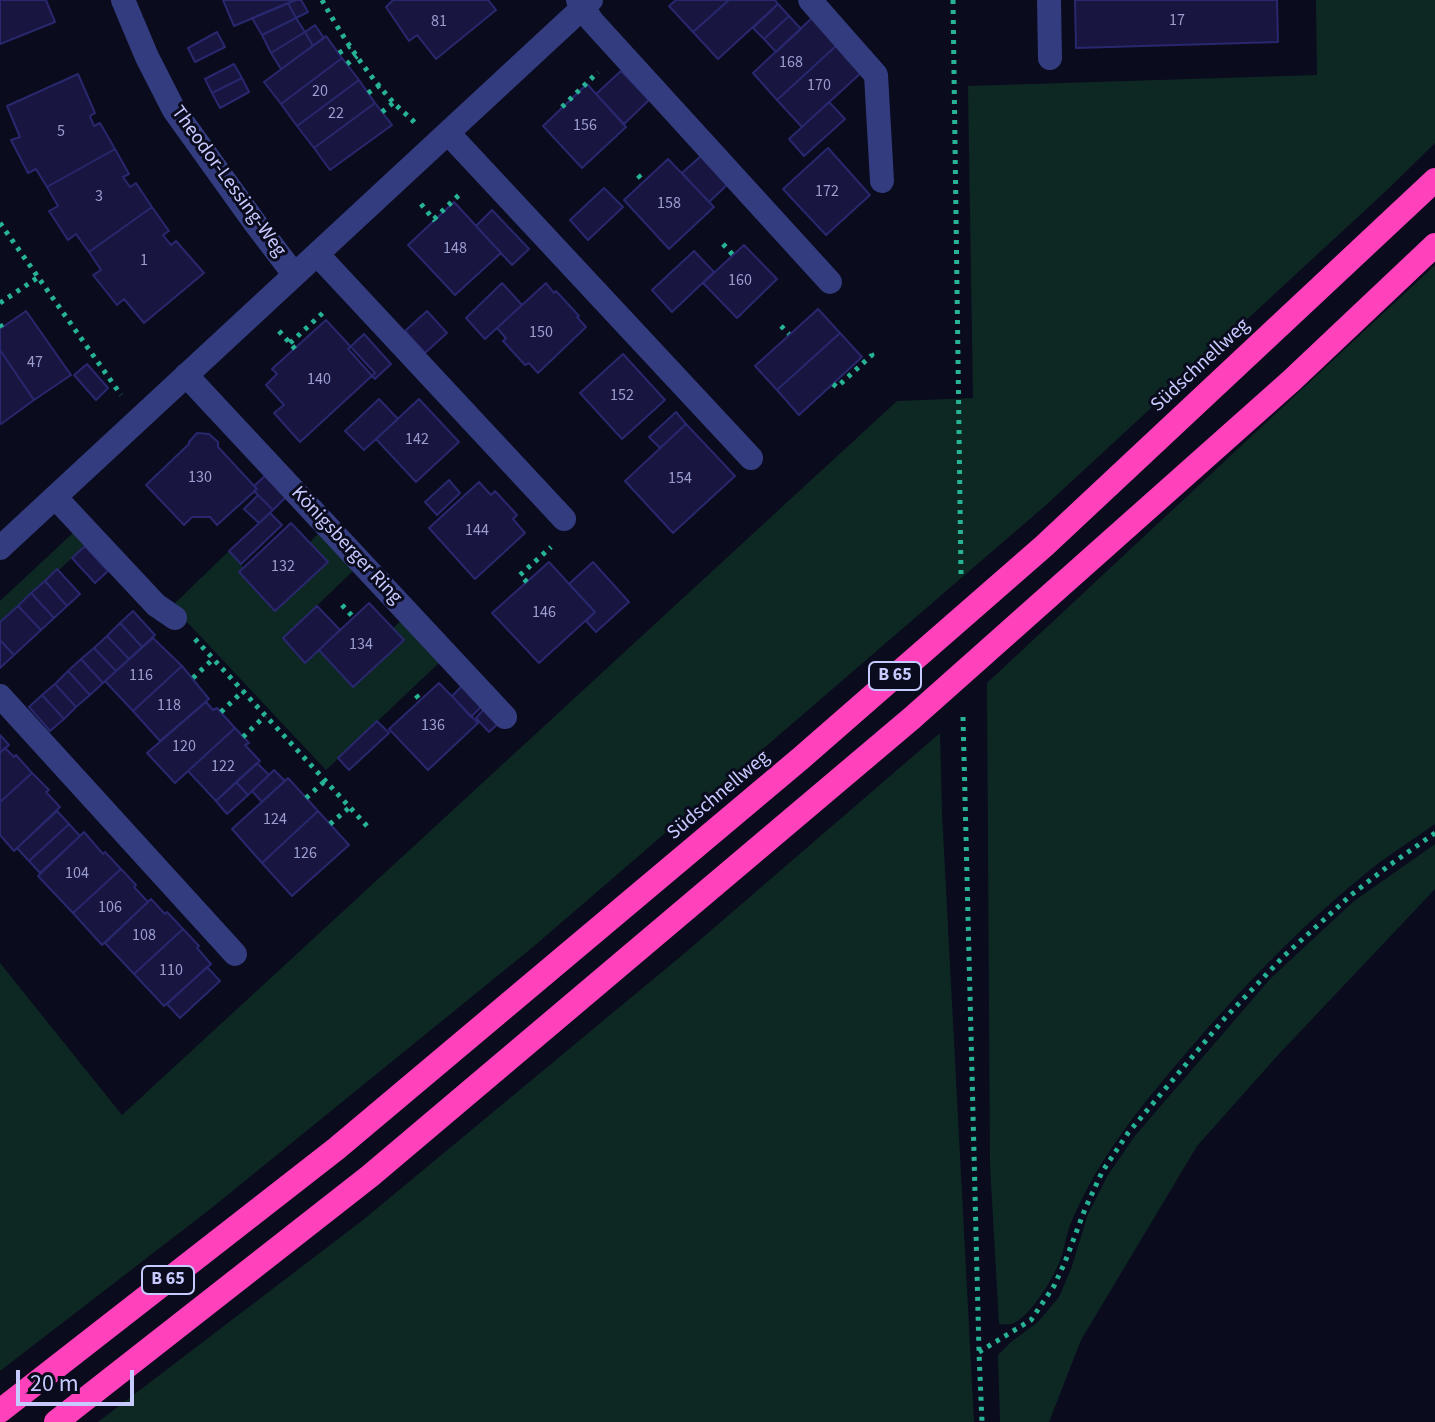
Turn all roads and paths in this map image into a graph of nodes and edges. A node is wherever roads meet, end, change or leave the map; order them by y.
1 (123, 0) edge
2 (322, 0) edge
3 (810, 0) edge
4 (953, 0) edge
5 (1049, 0) edge
6 (584, 3) edge
7 (350, 46) junction
8 (339, 53) dead end
9 (357, 56) junction
10 (1050, 58) dead end
11 (347, 64) dead end
12 (599, 71) dead end
13 (380, 85) junction
14 (368, 93) dead end
15 (393, 103) junction
16 (562, 107) dead end
17 (382, 112) dead end
18 (407, 113) dead end
19 (448, 133) junction
20 (638, 175) dead end
21 (1435, 180) edge
22 (882, 181) dead end
23 (644, 182) dead end
24 (466, 189) dead end
25 (425, 210) dead end
26 (0, 223) edge
27 (723, 244) dead end
28 (1435, 245) edge
29 (317, 254) junction
30 (733, 255) dead end
31 (296, 273) junction
32 (37, 278) junction
33 (830, 282) dead end
34 (0, 303) edge
35 (333, 304) dead end
36 (781, 326) dead end
37 (789, 334) dead end
38 (285, 338) dead end
39 (290, 343) junction
40 (869, 350) dead end
41 (297, 351) dead end
42 (186, 375) junction
43 (833, 384) dead end
44 (138, 420) junction
45 (751, 458) dead end
46 (959, 491) dead end
47 (55, 497) junction
48 (564, 519) dead end
49 (551, 546) dead end
50 (0, 548) edge
51 (527, 582) dead end
52 (342, 605) dead end
53 (175, 618) joint
54 (354, 618) dead end
55 (213, 659) junction
56 (193, 678) dead end
57 (243, 691) junction
58 (0, 696) edge
59 (221, 712) dead end
60 (265, 716) junction
61 (505, 717) dead end
62 (243, 737) dead end
63 (325, 781) junction
64 (964, 781) dead end
65 (306, 798) dead end
66 (350, 807) junction
67 (330, 824) dead end
68 (367, 826) dead end
69 (1435, 833) edge
70 (235, 954) dead end
71 (979, 1352) junction
72 (0, 1411) edge
73 (56, 1422) edge
74 (982, 1422) edge

1 - 31 street, Theodor-Lessing-Weg
2 - 7 path
3 - 22 street
4 - 46 path
5 - 10 street
6 - 19 street
6 - 33 street
7 - 8 path
7 - 9 path
9 - 11 path
9 - 13 path
12 - 16 path
13 - 14 path
13 - 15 path
15 - 17 path
15 - 18 path
19 - 29 street
19 - 45 street
20 - 23 path
21 - 72 highway, Südschnellweg / B 65
24 - 25 path
26 - 32 path
27 - 30 path
28 - 73 highway, B 65
29 - 31 street
29 - 48 street
31 - 42 street
32 - 34 path
32 - 44 path
35 - 39 path
36 - 37 path
38 - 39 path
39 - 41 path
40 - 43 path
42 - 44 street
42 - 61 street, Königsberger Ring
44 - 47 street
47 - 50 street
47 - 53 street
49 - 51 path
52 - 54 path
53 - 55 path
55 - 56 path
55 - 57 path
57 - 59 path
57 - 60 path
58 - 70 street
60 - 62 path
60 - 63 path
63 - 65 path
63 - 66 path
64 - 71 path
66 - 67 path
66 - 68 path
69 - 71 path
71 - 74 path

